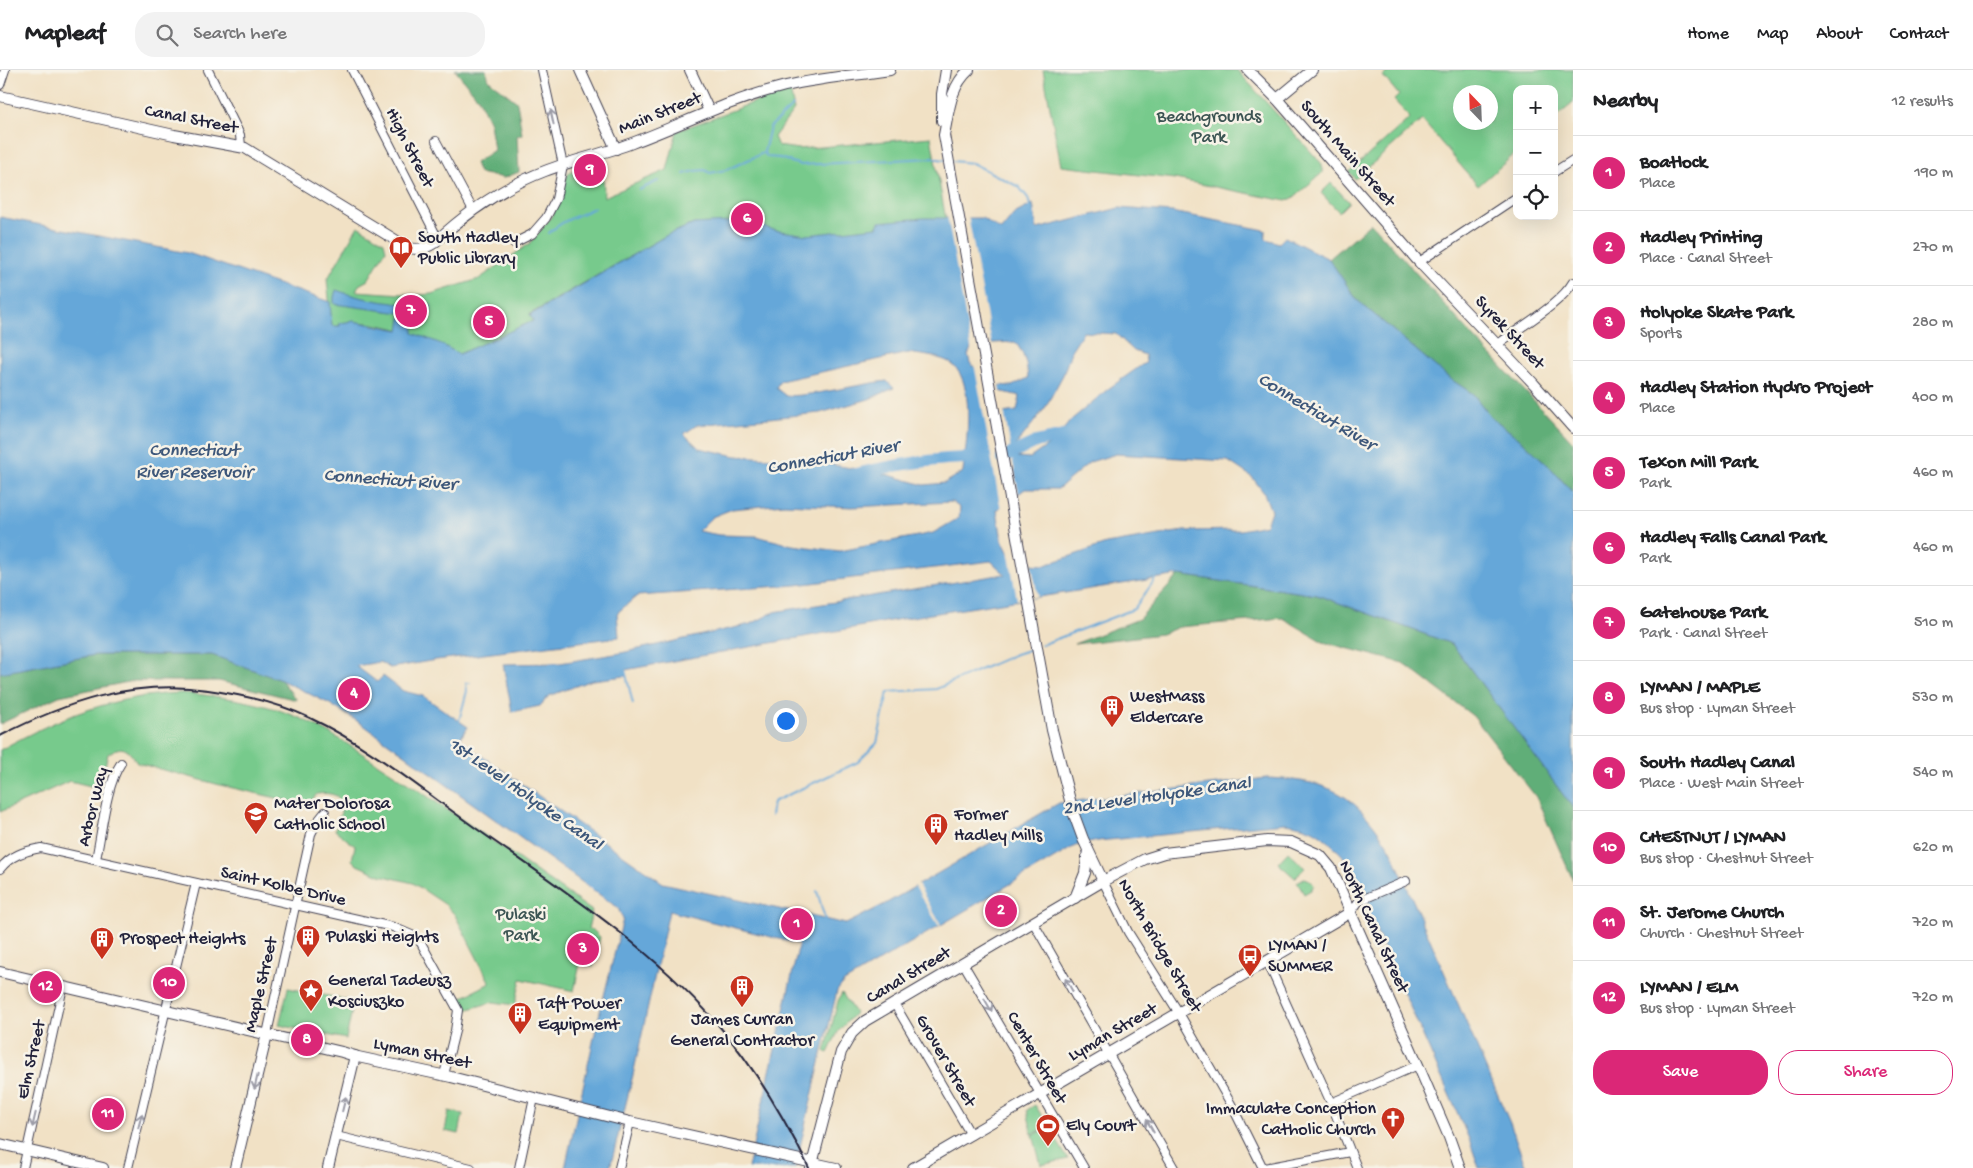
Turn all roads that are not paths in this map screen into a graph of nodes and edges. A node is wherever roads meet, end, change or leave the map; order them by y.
1 (5, 70) edge
2 (208, 70) edge
3 (352, 70) edge
4 (542, 70) edge
5 (580, 70) edge
6 (690, 70) edge
7 (890, 70) edge
8 (946, 70) edge
9 (969, 70) edge
10 (1248, 70) edge
11 (1312, 70) edge
12 (0, 85) edge
13 (0, 96) edge
14 (1278, 99) junction
15 (709, 111) junction
16 (944, 135) junction
17 (436, 141) dead end
18 (241, 147) junction
19 (616, 148) junction
20 (1573, 160) edge
21 (563, 165) junction
22 (1558, 169) edge
23 (1513, 200) edge
24 (473, 210) junction
25 (438, 239) junction
26 (514, 243) dead end
27 (1420, 262) junction
28 (1573, 282) edge
29 (1497, 345) junction
30 (1573, 428) edge
31 (121, 763) dead end
32 (325, 812) dead end
33 (1088, 848) junction
34 (96, 859) junction
35 (0, 869) edge
36 (1103, 881) junction
37 (1406, 881) dead end
38 (196, 883) junction
39 (1075, 898) junction
40 (296, 906) junction
41 (1350, 912) junction
42 (1033, 922) junction
43 (1267, 960) junction
44 (963, 963) junction
45 (0, 972) edge
46 (63, 988) junction
47 (894, 1003) junction
48 (166, 1011) junction
49 (1179, 1013) junction
50 (267, 1034) junction
51 (1110, 1054) junction
52 (355, 1056) junction
53 (1418, 1065) junction
54 (444, 1075) junction
55 (1040, 1094) junction
56 (534, 1098) junction
57 (1332, 1103) junction
58 (627, 1121) junction
59 (971, 1135) junction
60 (336, 1136) junction
61 (0, 1144) edge
62 (27, 1150) junction
63 (1350, 1152) junction
64 (811, 1166) edge
65 (23, 1168) edge
66 (103, 1168) edge
67 (128, 1168) edge
68 (235, 1168) edge
69 (328, 1168) edge
70 (471, 1168) edge
71 (519, 1168) edge
72 (619, 1168) edge
73 (836, 1168) edge
74 (913, 1168) edge
75 (1084, 1168) edge
76 (1174, 1168) edge
77 (1264, 1168) edge
78 (1357, 1168) edge
79 (1460, 1168) edge

1 - 12 street
2 - 18 street
3 - 25 street, High Street
21 -> 4 street
5 - 19 main road
6 - 15 main road
7 - 15 main road, Main Street
8 - 16 main road
9 - 16 main road
10 - 14 main road, South Main Street
11 - 14 main road
13 - 18 main road, Canal Street
14 - 27 main road, South Main Street
15 - 19 main road, Main Street
16 - 33 main road, North Bridge Street
17 - 24 street
18 - 25 main road, Canal Street
19 - 21 main road, Main Street
20 - 22 street
21 - 24 main road, Canal Street
21 - 26 street
23 - 27 street
24 - 25 main road, Canal Street
27 - 29 main road, Syrek Street
28 - 29 street
29 - 30 main road, Syrek Street
31 - 34 street, Arbor Way
32 - 40 street, Maple Street
33 - 36 main road, North Bridge Street
33 - 39 main road
34 - 35 street, Saint Kolbe Drive
34 - 38 street, Saint Kolbe Drive
36 - 39 main road, Canal Street
36 - 41 main road, North Canal Street
36 - 49 street, North Bridge Street
37 - 41 street, Lyman Street
38 - 40 street, Saint Kolbe Drive
38 - 48 street
39 - 42 main road, Canal Street
40 - 50 street, Maple Street
40 - 54 street, Saint Kolbe Drive
41 - 43 main road, Lyman Street
41 - 53 main road, North Canal Street
42 - 44 main road, Canal Street
51 -> 42 street
43 - 49 main road, Lyman Street
43 - 57 street
44 - 47 main road, Canal Street
44 -> 55 street, Center Street
45 - 46 main road, Lyman Street
46 - 48 main road, Lyman Street
46 -> 62 street, Elm Street
47 - 59 street, Grover Street
47 - 64 main road, Canal Street
48 - 50 main road, Lyman Street
67 -> 48 street
49 - 51 main road, Lyman Street
49 - 77 street, North Bridge Street
50 - 52 main road, Lyman Street
50 -> 68 main road, Maple Street
51 - 55 main road, Lyman Street
76 -> 51 street
52 - 54 main road, Lyman Street
60 -> 52 main road
53 - 57 street
53 - 79 main road, North Canal Street
54 - 56 main road, Lyman Street
55 - 59 main road, Lyman Street
55 - 75 street, Center Street
56 - 58 main road, Lyman Street
56 - 71 street
57 - 63 street
58 - 64 main road, Lyman Street
58 - 72 street
59 - 74 main road, Lyman Street
60 - 69 main road
60 - 70 street
61 - 62 main road
62 - 65 street, Elm Street
62 - 66 main road
63 - 77 street
63 - 78 street
64 - 73 main road, Lyman Street

